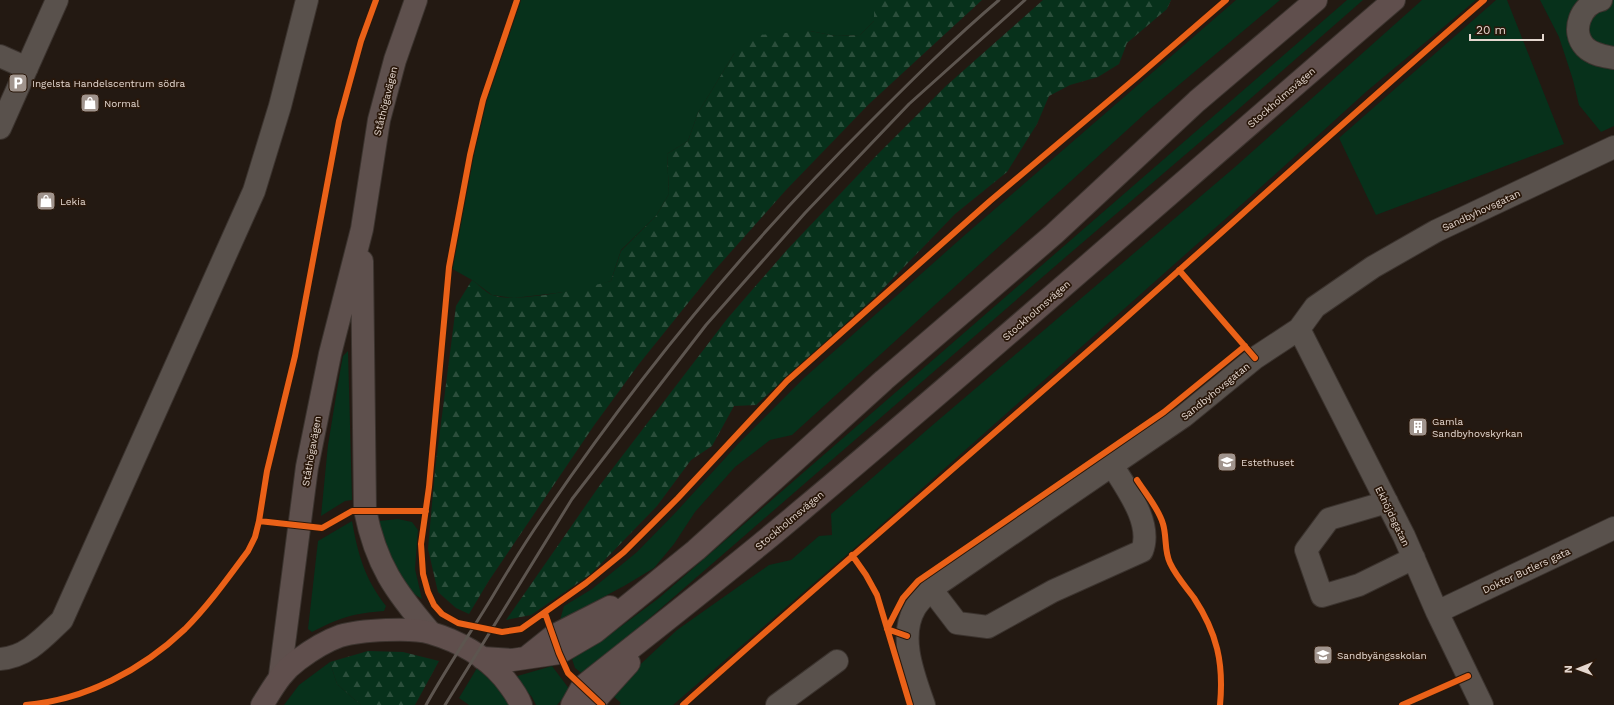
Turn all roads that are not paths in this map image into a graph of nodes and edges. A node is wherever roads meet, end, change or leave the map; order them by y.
1 (57, 0) edge
2 (308, 0) edge
3 (416, 0) edge
4 (1316, 0) edge
5 (1394, 0) edge
6 (1601, 0) edge
7 (0, 56) edge
8 (1614, 58) edge
9 (27, 68) junction
10 (0, 128) edge
11 (1614, 146) edge
12 (362, 230) junction
13 (1299, 329) junction
14 (1112, 464) junction
15 (1387, 502) junction
16 (1614, 528) edge
17 (1414, 558) junction
18 (931, 589) junction
19 (1438, 612) junction
20 (673, 614) junction
21 (430, 632) junction
22 (482, 658) junction
23 (0, 659) edge
24 (837, 661) dead end
25 (280, 675) junction
26 (262, 705) edge
27 (521, 705) edge
28 (572, 705) edge
29 (591, 705) edge
30 (777, 705) edge
31 (924, 705) edge
32 (1482, 705) edge

1 - 9 street
2 - 23 street
3 - 12 main road, Ståthögavägen
4 - 22 highway
5 - 20 highway, Stockholmsvägen
6 - 8 street
7 - 9 street
9 - 10 street
11 - 13 street, Sandbyhovsgatan
12 - 21 main road, Ståthögavägen
12 - 25 main road, Ståthögavägen
13 - 14 street, Sandbyhovsgatan
13 - 15 street, Ekhöjdsgatan
14 - 18 street, Sandbyhovsgatan
14 - 18 street
15 - 17 street, Ekhöjdsgatan
15 - 17 street
16 - 19 street, Doktor Butlers gata
17 - 19 street, Ekhöjdsgatan
18 - 31 street, Sandbyhovsgatan
19 - 32 street, Ekhöjdsgatan
20 - 28 highway, Stockholmsvägen
20 - 29 highway, Stockholmsvägen
21 - 22 highway
21 - 25 highway
22 - 27 highway
24 - 30 street
25 - 26 highway

